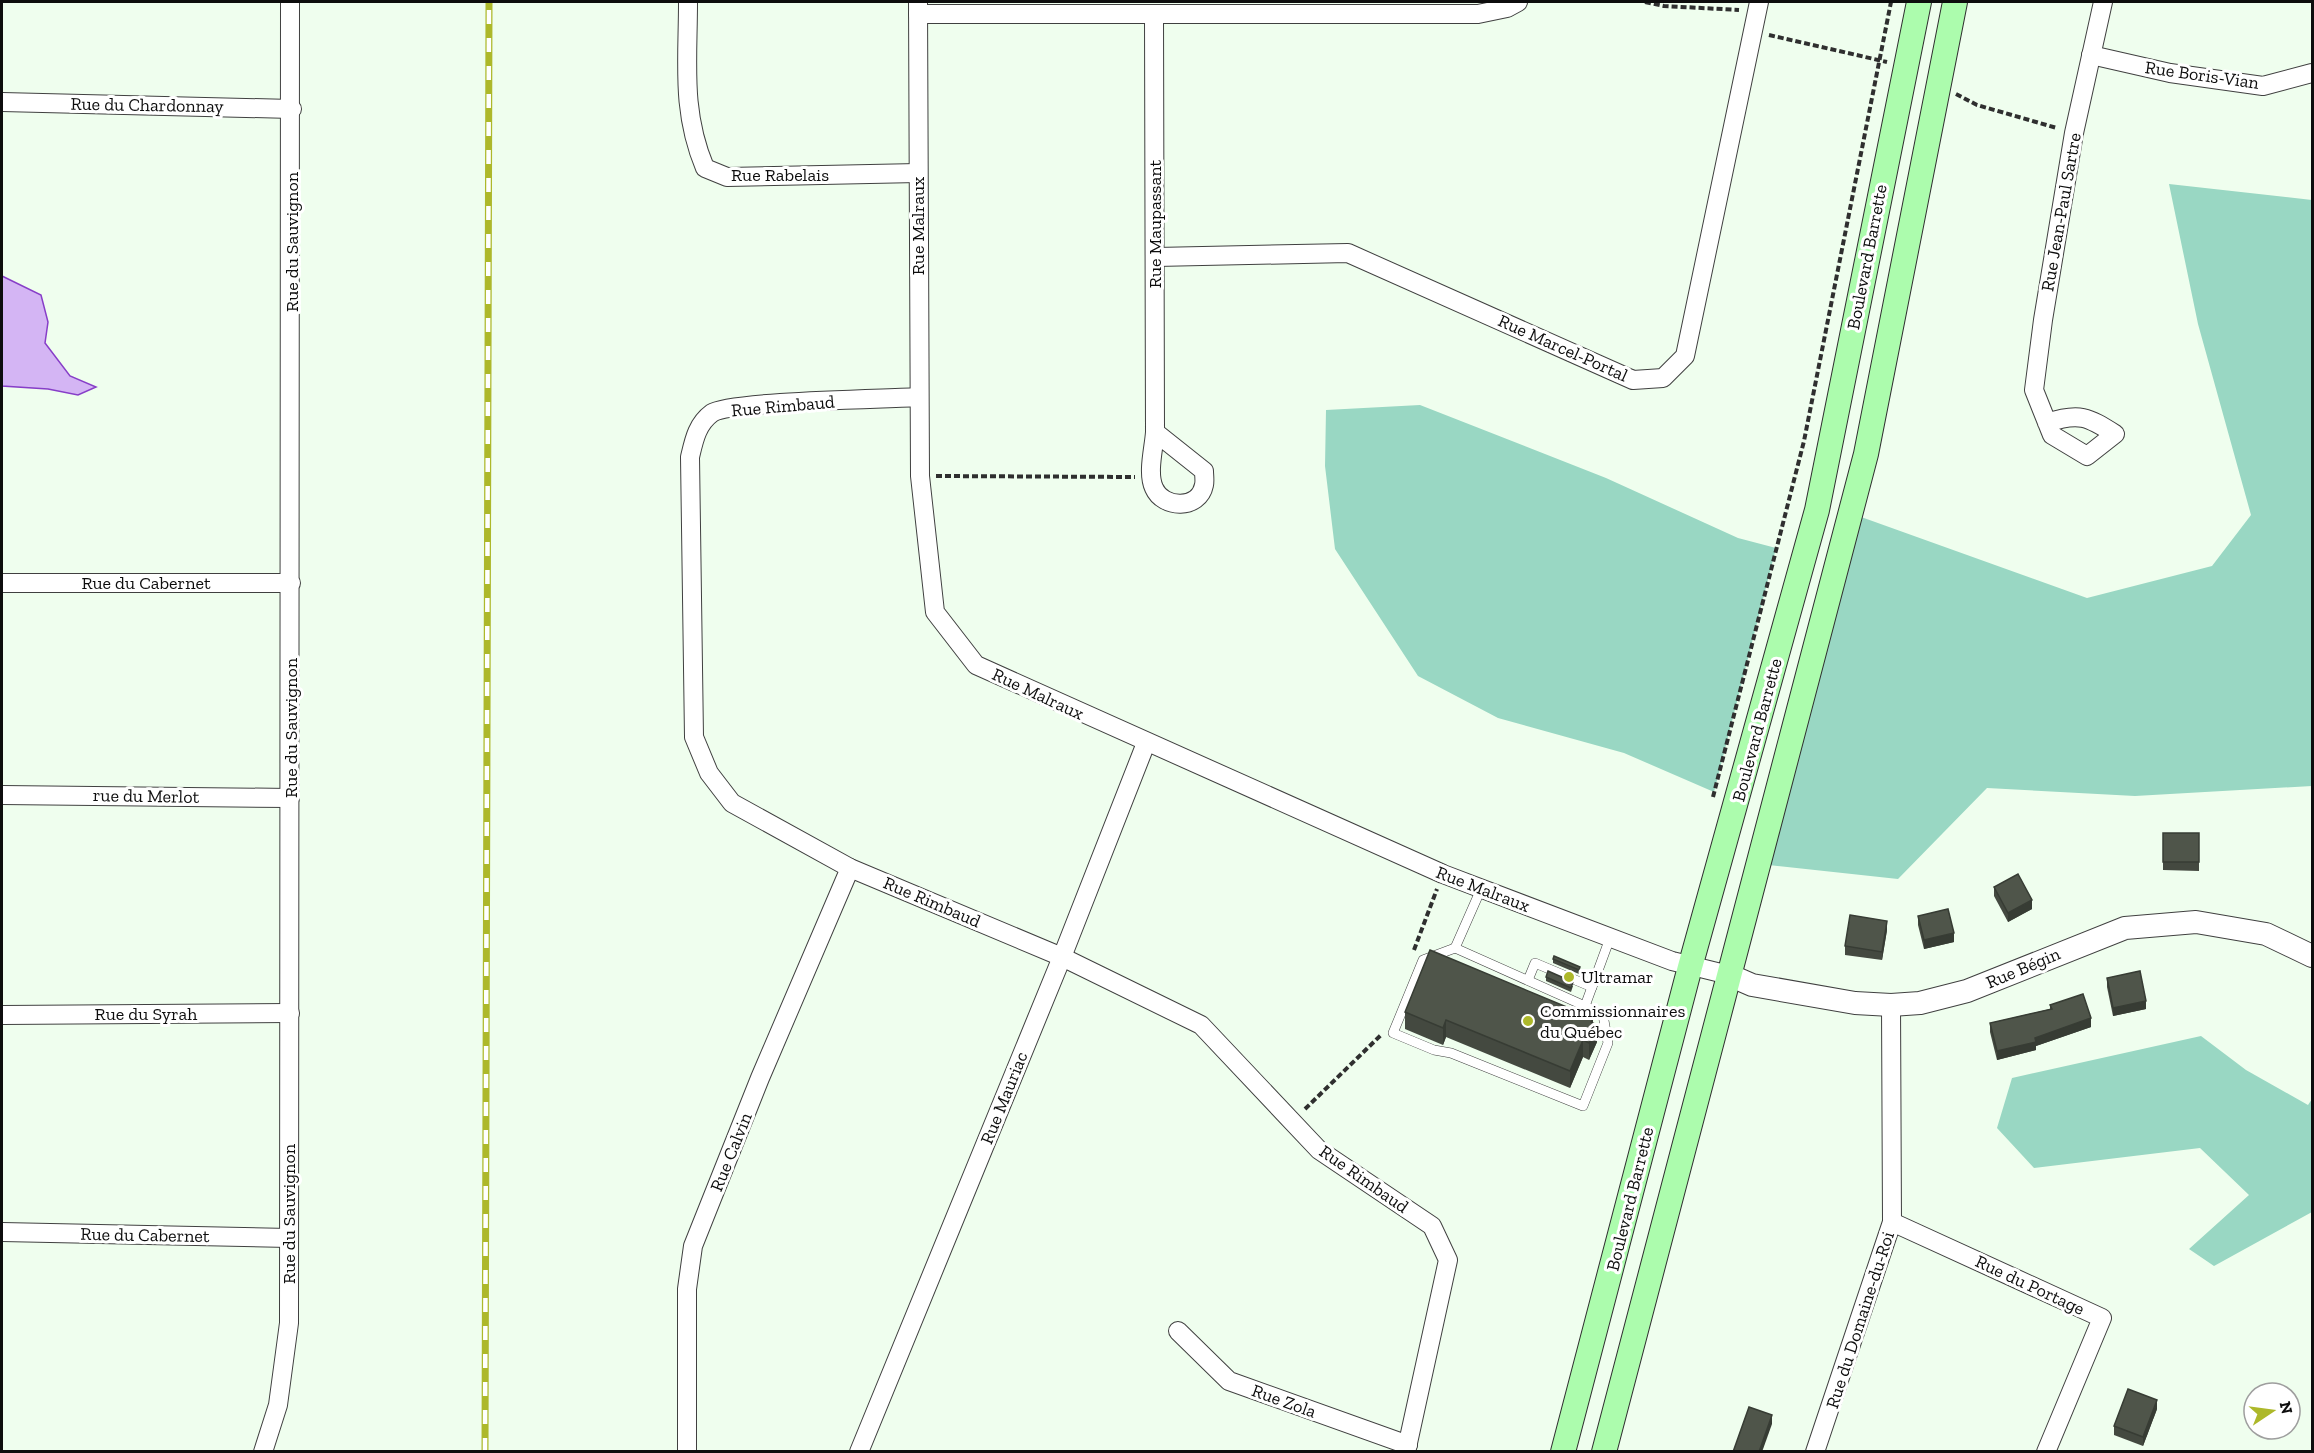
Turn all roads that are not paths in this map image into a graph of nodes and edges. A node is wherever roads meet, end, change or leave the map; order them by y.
1 (290, 2) edge
2 (688, 2) edge
3 (1518, 2) edge
4 (1919, 2) edge
5 (1955, 2) edge
6 (2103, 2) edge
7 (1759, 6) edge
8 (1307, 7) edge
9 (918, 8) edge
10 (1154, 15) junction
11 (2091, 55) junction
12 (2313, 73) edge
13 (2, 102) edge
14 (292, 109) junction
15 (918, 173) junction
16 (1156, 257) junction
17 (919, 397) junction
18 (2047, 423) dead end
19 (1155, 432) junction
20 (2, 583) edge
21 (291, 583) junction
22 (1146, 743) junction
23 (2, 795) edge
24 (290, 798) junction
25 (850, 868) junction
26 (1481, 889) junction
27 (1611, 938) junction
28 (1455, 948) junction
29 (2313, 956) edge
30 (1062, 957) junction
31 (1690, 967) junction
32 (1729, 975) junction
33 (1528, 980) junction
34 (1592, 987) junction
35 (1891, 1005) junction
36 (1585, 1006) junction
37 (290, 1013) junction
38 (2, 1015) edge
39 (1892, 1222) junction
40 (2, 1232) edge
41 (290, 1238) junction
42 (1178, 1331) dead end
43 (1407, 1448) edge
44 (264, 1452) edge
45 (687, 1452) edge
46 (859, 1452) edge
47 (1563, 1452) edge
48 (1604, 1452) edge
49 (1815, 1452) edge
50 (2046, 1452) edge

1 - 14 street, Rue du Sauvignon
2 - 15 street, Rue Rabelais
3 - 8 street
4 - 31 main road, Boulevard Barrette
5 - 32 main road, Boulevard Barrette
6 - 11 street, Rue Jean-Paul Sartre
7 - 16 street, Rue Marcel-Portal
8 - 10 street
9 - 10 street
9 - 15 street, Rue Malraux
10 - 16 street, Rue Maupassant
11 - 12 street, Rue Boris-Vian
11 - 18 street, Rue Jean-Paul Sartre
13 - 14 street, Rue du Chardonnay
14 - 21 street, Rue du Sauvignon
15 - 17 street, Rue Malraux
16 - 19 street, Rue Maupassant
17 - 22 street, Rue Malraux
17 - 25 street, Rue Rimbaud
19 - 19 street, Rue Maupassant
20 - 21 street, Rue du Cabernet
21 - 24 street, Rue du Sauvignon
22 - 26 street, Rue Malraux
22 - 30 street, Rue Mauriac
23 - 24 street, rue du Merlot
24 - 37 street, Rue du Sauvignon
25 - 30 street, Rue Rimbaud
25 - 45 street, Rue Calvin
26 - 27 street, Rue Malraux
26 - 28 lane
27 - 31 street, Rue Malraux
27 - 34 lane
28 - 33 lane
28 - 36 lane
29 - 35 street, Rue Bégin
30 - 43 street, Rue Rimbaud
30 - 46 street, Rue Mauriac
31 - 32 street, Rue Malraux
31 - 47 main road, Boulevard Barrette
32 - 35 street, Rue Bégin
32 - 48 main road, Boulevard Barrette
33 - 34 lane
33 - 36 lane
34 - 36 lane
35 - 39 street, Rue du Domaine-du-Roi
37 - 38 street, Rue du Syrah
37 - 41 street, Rue du Sauvignon
39 - 49 street, Rue du Domaine-du-Roi
39 - 50 street, Rue du Portage
40 - 41 street, Rue du Cabernet
41 - 44 street, Rue du Sauvignon
42 - 43 street, Rue Zola

